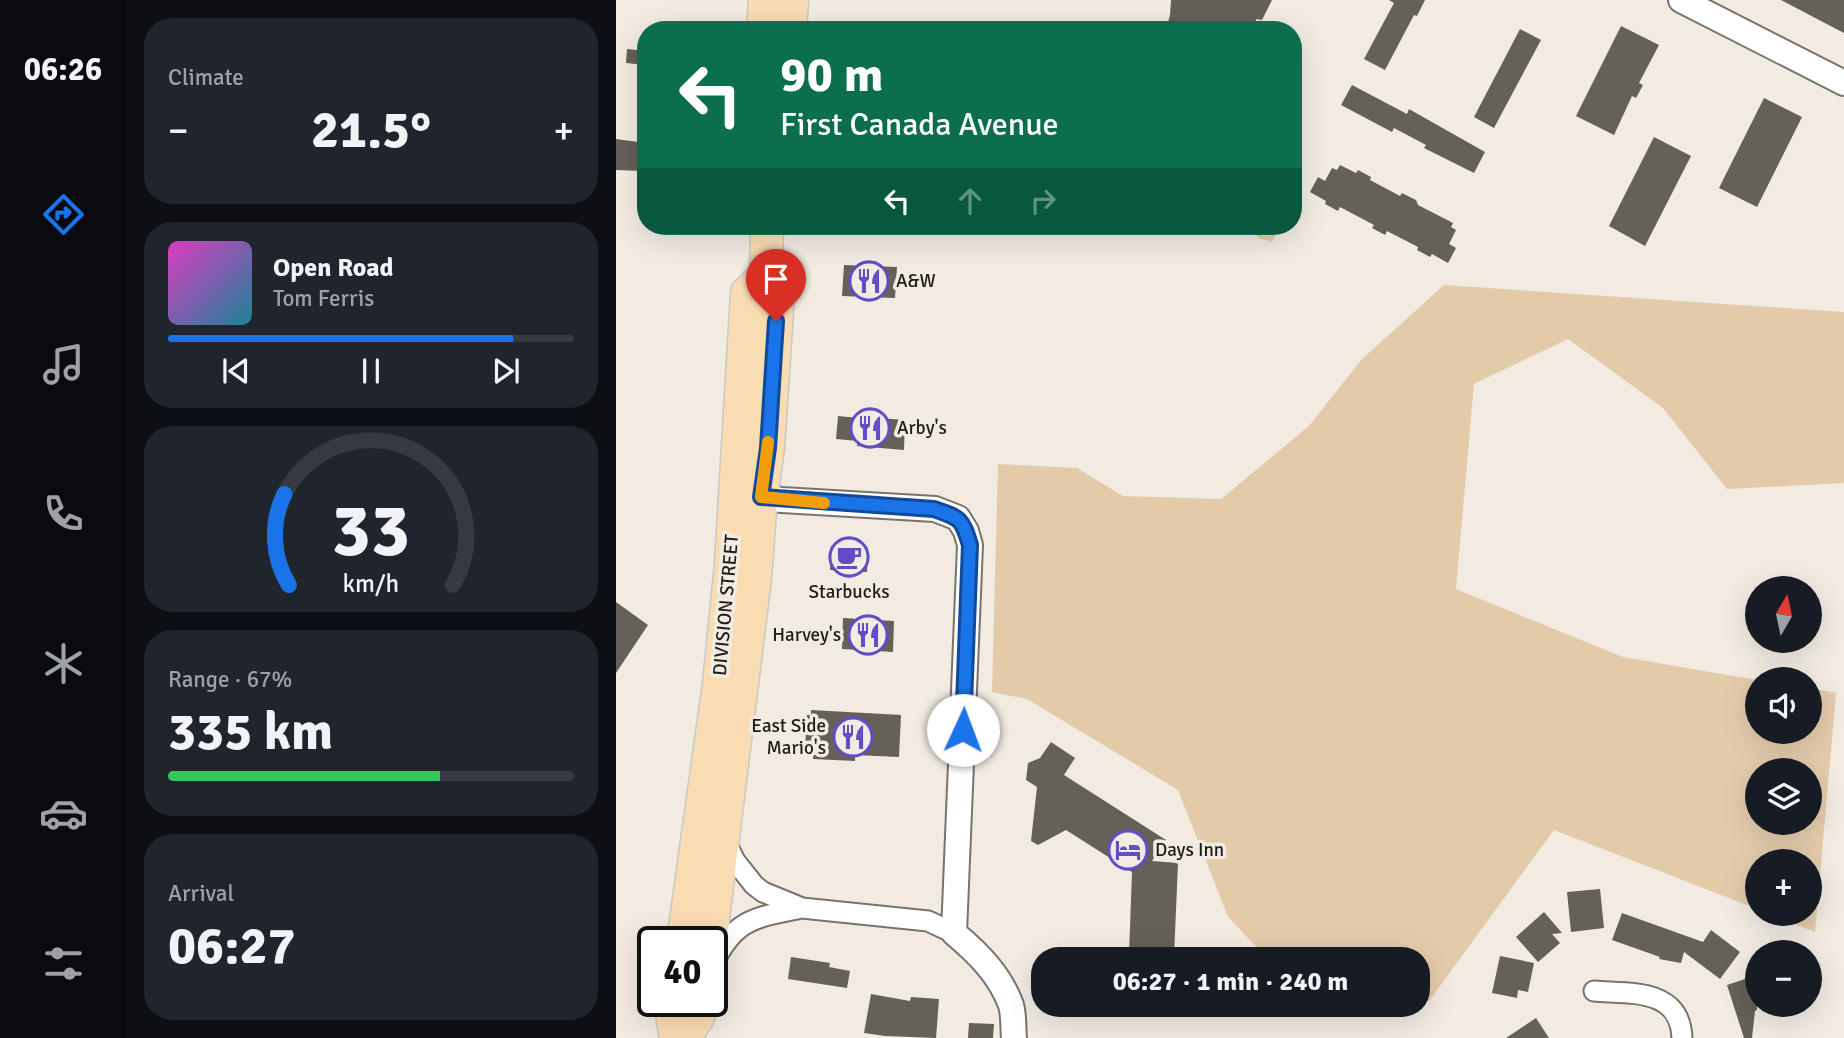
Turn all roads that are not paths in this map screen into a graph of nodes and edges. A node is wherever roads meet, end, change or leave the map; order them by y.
1 (765, 0) edge
2 (792, 0) edge
3 (1681, 0) edge
4 (764, 21) edge
5 (791, 21) edge
6 (1844, 83) edge
7 (767, 235) edge
8 (748, 496) junction
9 (723, 837) junction
10 (802, 908) junction
11 (685, 926) edge
12 (712, 926) edge
13 (954, 933) junction
14 (728, 939) edge
15 (1594, 991) dead end
16 (672, 1017) edge
17 (698, 1017) edge
18 (676, 1038) edge
19 (684, 1038) edge
20 (1014, 1038) edge
21 (1682, 1038) edge

1 - 4 main road
2 - 5 main road
3 - 6 street
7 - 8 main road, DIVISION STREET
8 - 9 main road, DIVISION STREET
8 - 11 main road, DIVISION STREET
8 - 13 street
9 - 10 street
9 - 12 main road, DIVISION STREET
10 - 13 street
10 - 14 street
13 - 20 street
15 - 21 street
16 - 18 main road
17 - 19 main road

